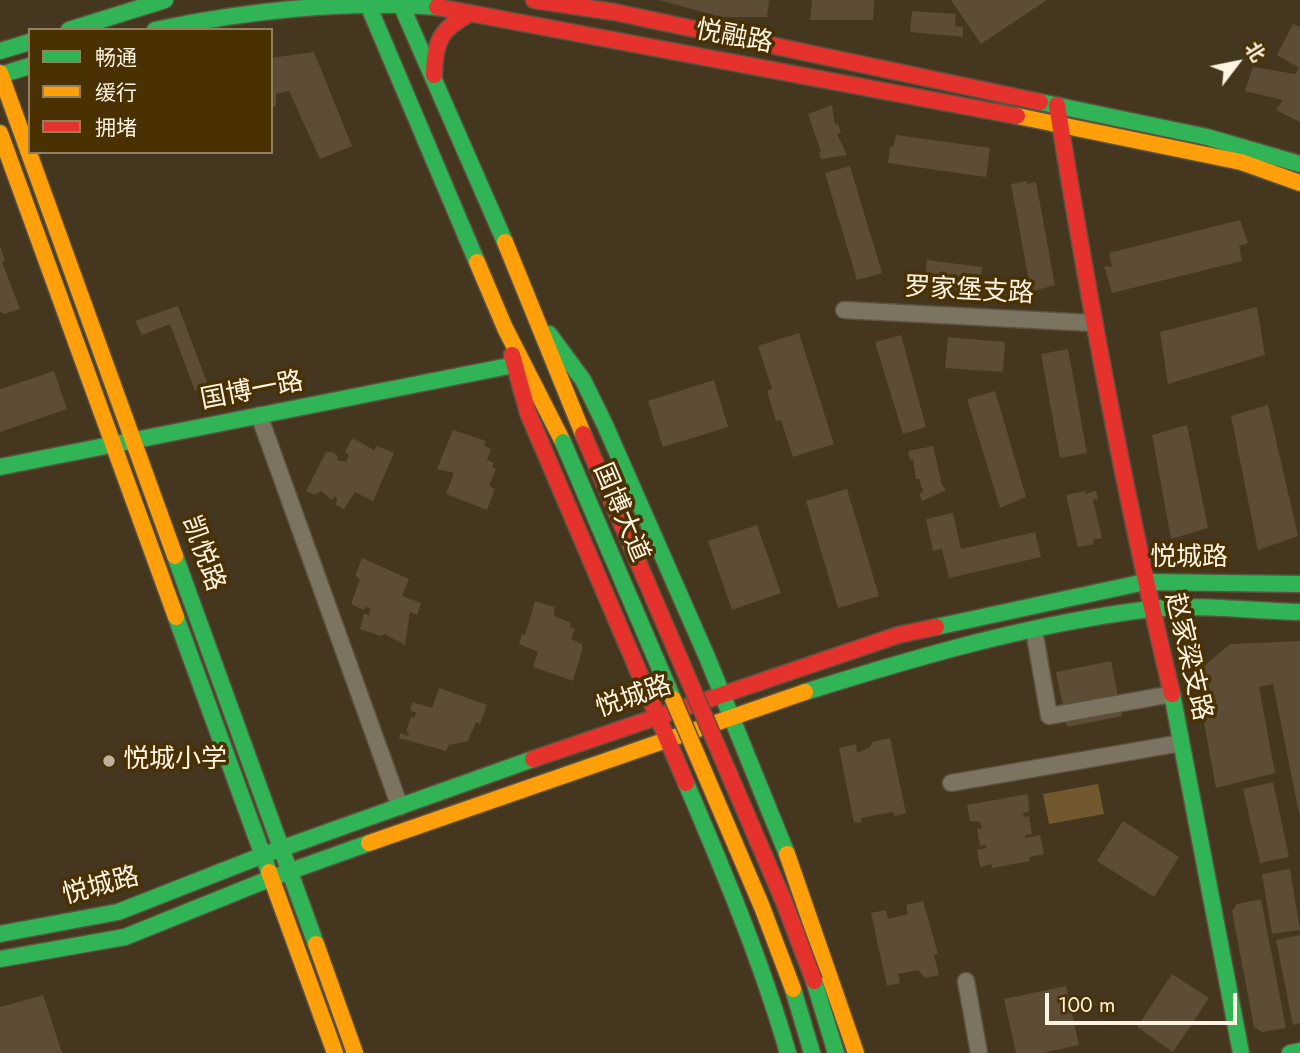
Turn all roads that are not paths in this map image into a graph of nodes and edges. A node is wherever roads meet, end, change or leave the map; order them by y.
1 (165, 0) edge
2 (367, 0) edge
3 (399, 0) edge
4 (534, 0) edge
5 (471, 13) junction
6 (75, 28) edge
7 (165, 28) edge
8 (28, 43) edge
9 (0, 51) edge
10 (28, 67) edge
11 (0, 74) edge
12 (434, 79) junction
13 (1057, 105) junction
14 (1060, 123) junction
15 (0, 133) edge
16 (28, 150) edge
17 (30, 154) edge
18 (1300, 164) edge
19 (1300, 183) edge
20 (844, 310) dead end
21 (539, 321) junction
22 (1092, 323) junction
23 (505, 328) junction
24 (514, 365) junction
25 (259, 415) junction
26 (135, 439) junction
27 (116, 443) junction
28 (0, 467) edge
29 (1145, 582) junction
30 (1300, 584) edge
31 (1153, 608) junction
32 (1300, 612) edge
33 (1034, 630) junction
34 (723, 693) junction
35 (1172, 694) junction
36 (733, 715) junction
37 (656, 716) junction
38 (666, 738) junction
39 (1181, 743) junction
40 (951, 783) dead end
41 (400, 807) junction
42 (282, 849) junction
43 (265, 854) junction
44 (290, 872) junction
45 (274, 877) junction
46 (0, 934) edge
47 (0, 959) edge
48 (965, 981) dead end
49 (1300, 1051) edge
50 (335, 1053) edge
51 (355, 1053) edge
52 (788, 1053) edge
53 (812, 1053) edge
54 (836, 1053) edge
55 (856, 1053) edge
56 (979, 1053) edge
57 (1241, 1053) edge
58 (1290, 1053) edge

1 - 6 main road
2 - 3 main road, 悦融路
2 - 7 main road, 悦融路
2 - 23 main road, 国博大道
3 - 5 main road, 悦融路
3 - 12 main road, 国博大道
4 - 13 main road, 悦融路
5 - 12 main road
5 - 14 main road, 悦融路
8 - 9 main road
10 - 11 main road
11 - 16 main road, 凯悦路
12 - 21 main road, 国博大道
13 - 14 main road, 赵家梁支路
13 - 18 main road, 悦融路
14 - 19 main road, 悦融路
14 - 22 main road, 赵家梁支路
15 - 27 main road, 凯悦路
17 - 26 main road, 凯悦路
20 - 22 street, 罗家堡支路
21 - 34 main road
21 - 54 main road, 国博大道, bridge
22 - 29 main road, 赵家梁支路
23 - 24 main road
23 - 53 main road, 国博大道, bridge
24 - 25 main road, 国博一路
24 - 37 main road
25 - 26 main road, 国博一路
25 - 41 street
26 - 27 main road, 国博一路
26 - 42 main road, 凯悦路
27 - 28 main road, 国博一路
27 - 43 main road, 凯悦路
29 - 30 main road, 悦城路
29 - 31 main road, 赵家梁支路
29 - 34 main road, 悦城路
31 - 32 main road, 悦城路
31 - 33 main road, 悦城路
31 - 35 main road, 赵家梁支路
33 - 35 street
33 - 36 main road, 悦城路
34 - 36 main road
34 - 37 main road, 悦城路
35 - 39 main road, 赵家梁支路
36 - 38 main road, 悦城路
36 - 55 main road
37 - 38 main road
37 - 41 main road, 悦城路
38 - 44 main road, 悦城路
38 - 52 main road
39 - 40 street
39 - 57 main road, 赵家梁支路
41 - 42 main road, 悦城路
42 - 43 main road, 悦城路
42 - 44 main road, 凯悦路
43 - 45 main road, 凯悦路
43 - 46 main road, 悦城路
44 - 45 main road, 悦城路
44 - 51 main road, 凯悦路
45 - 47 main road, 悦城路
45 - 50 main road, 凯悦路
48 - 56 street
49 - 58 main road

